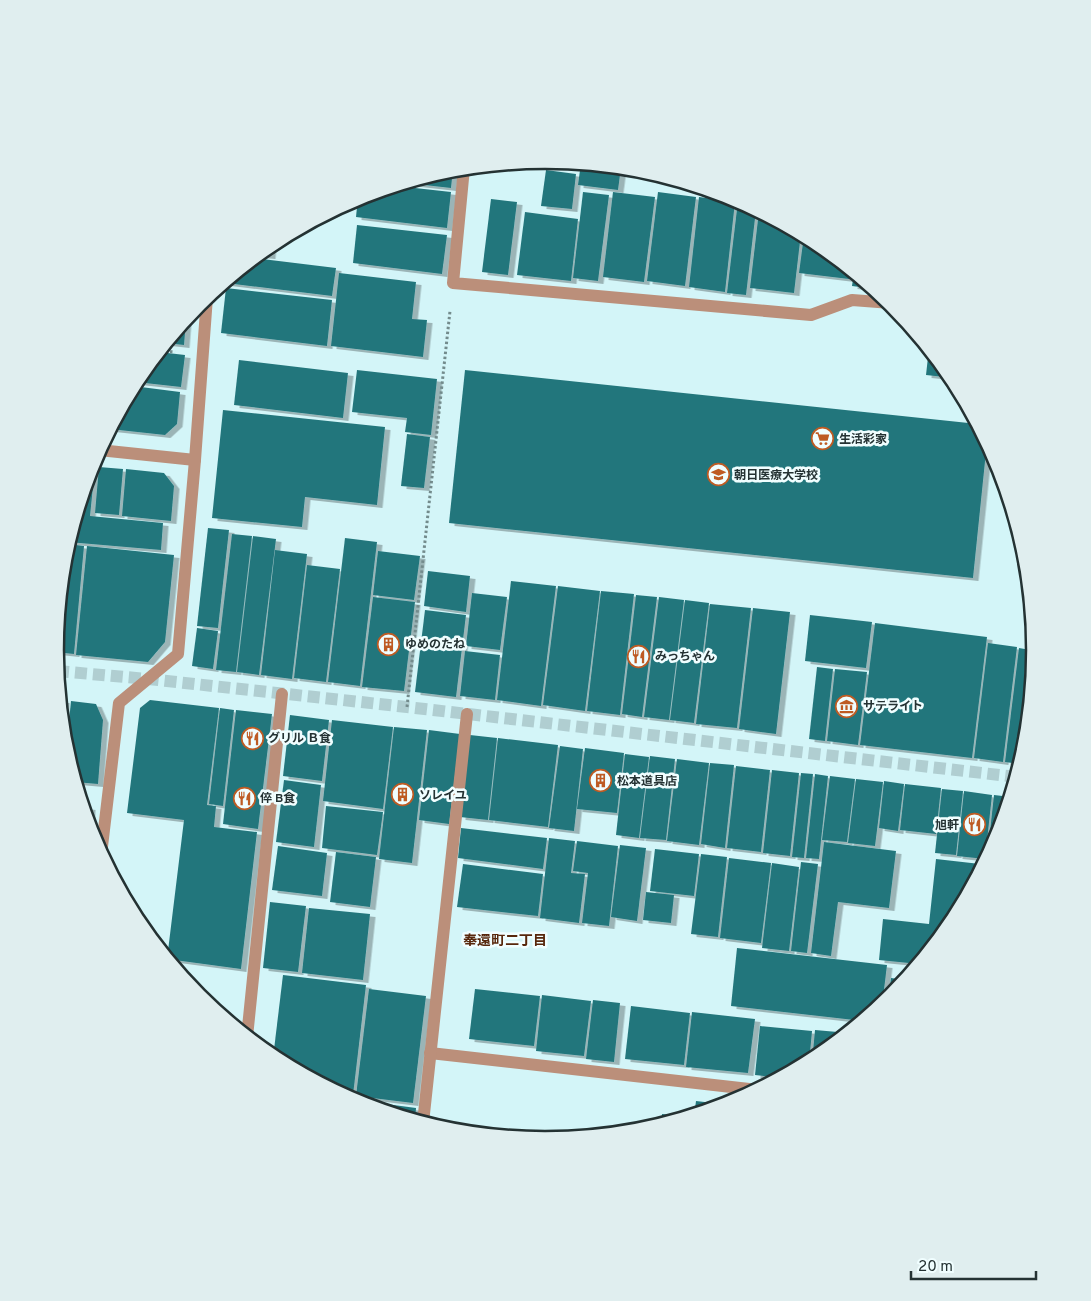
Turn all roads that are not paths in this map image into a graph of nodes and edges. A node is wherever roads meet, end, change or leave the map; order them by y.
1 (463, 176) edge
2 (878, 302) edge
3 (206, 309) edge
4 (107, 451) edge
5 (195, 460) junction
6 (282, 694) dead end
7 (467, 714) dead end
8 (103, 841) edge
9 (248, 1029) edge
10 (430, 1053) junction
11 (746, 1089) edge
12 (424, 1117) edge

1 - 2 street
3 - 5 street
4 - 5 street
5 - 8 street
6 - 9 street
7 - 10 street
10 - 11 street
10 - 12 street

